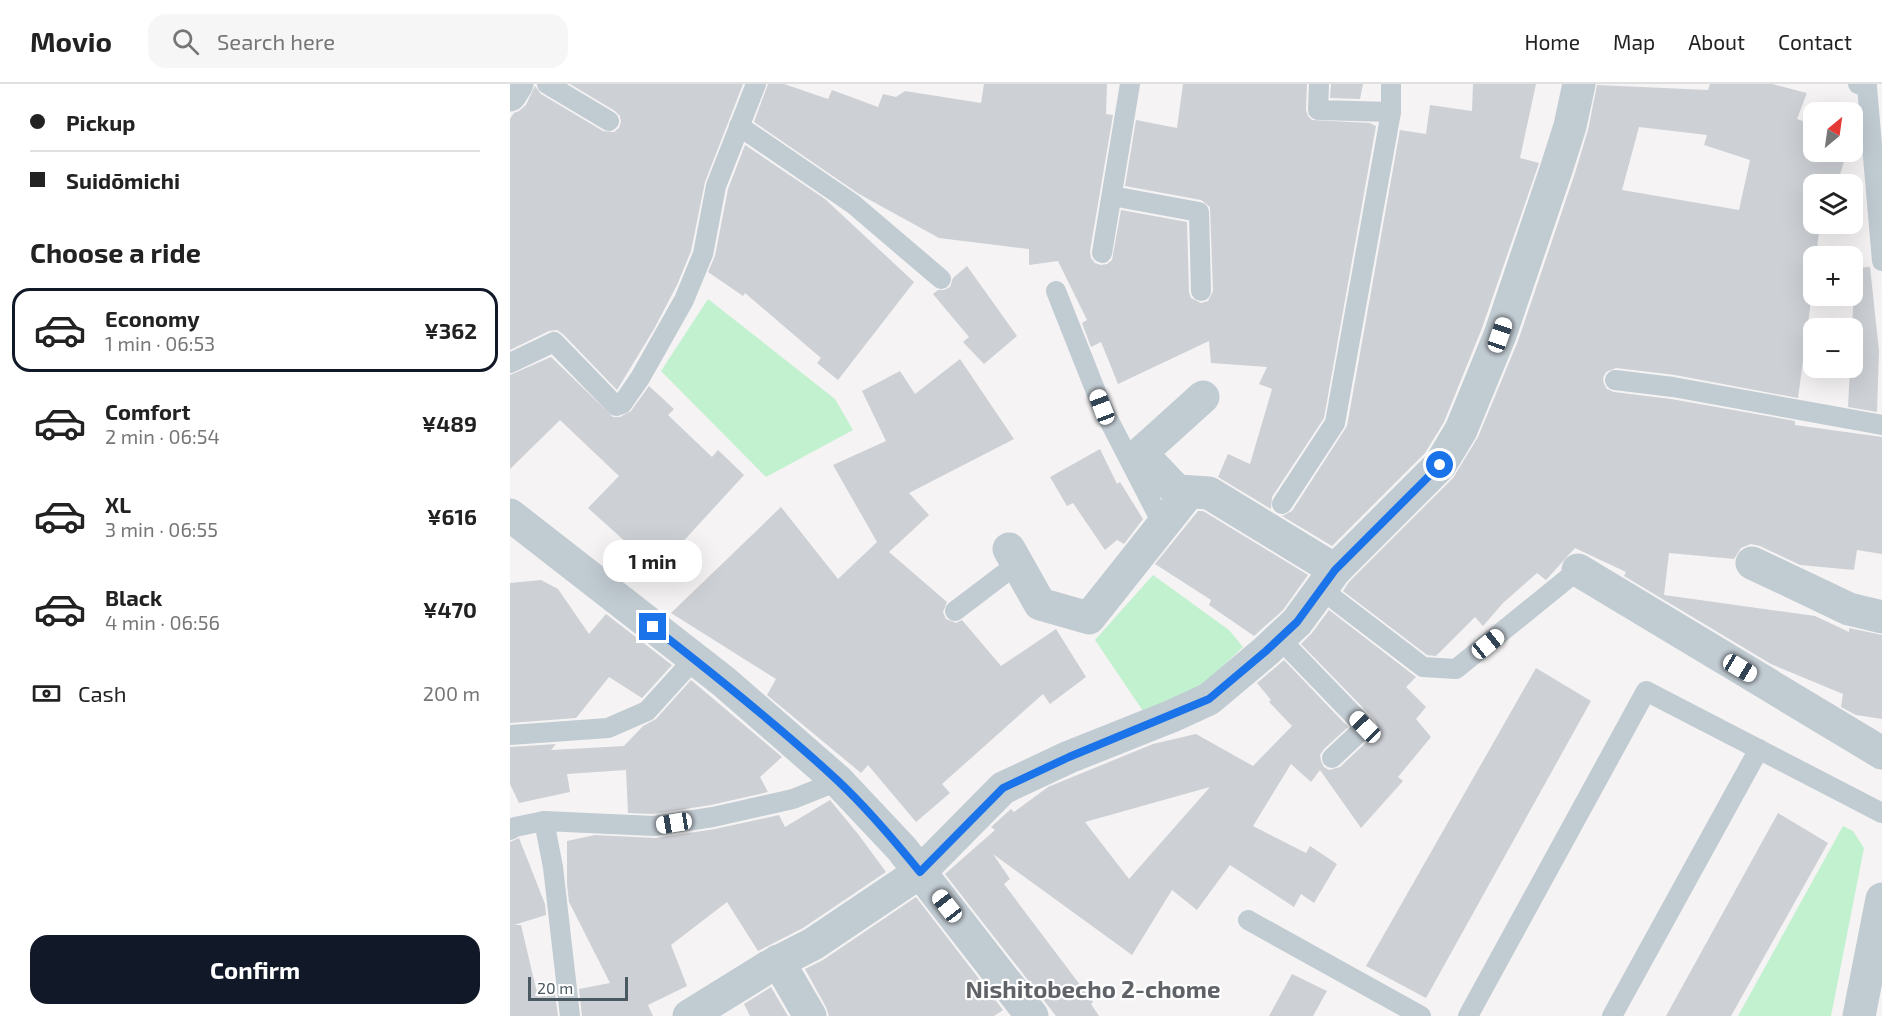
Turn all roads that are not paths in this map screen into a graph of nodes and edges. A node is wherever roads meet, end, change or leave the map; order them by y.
1 (517, 84) edge
2 (546, 84) edge
3 (756, 84) edge
4 (1130, 84) edge
5 (1318, 84) edge
6 (1391, 84) edge
7 (1578, 84) edge
8 (1858, 84) edge
9 (510, 95) edge
10 (1391, 112) junction
11 (609, 121) dead end
12 (739, 126) junction
13 (1112, 196) junction
14 (1102, 253) dead end
15 (1882, 261) edge
16 (941, 279) dead end
17 (1056, 291) dead end
18 (1201, 291) dead end
19 (510, 363) edge
20 (1615, 380) dead end
21 (1203, 397) dead end
22 (1882, 425) edge
23 (1189, 492) junction
24 (1282, 504) dead end
25 (510, 515) edge
26 (1162, 525) junction
27 (1013, 557) joint
28 (1752, 563) dead end
29 (1578, 570) joint
30 (1328, 580) junction
31 (955, 611) dead end
32 (1882, 617) edge
33 (1279, 638) junction
34 (694, 659) junction
35 (510, 735) edge
36 (1759, 749) junction
37 (1882, 753) edge
38 (1332, 758) dead end
39 (838, 781) junction
40 (1882, 813) edge
41 (525, 823) edge
42 (920, 872) junction
43 (1882, 899) edge
44 (1248, 920) dead end
45 (778, 961) junction
46 (570, 1016) edge
47 (689, 1016) edge
48 (810, 1016) edge
49 (1032, 1016) edge
50 (1421, 1016) edge
51 (1467, 1016) edge
52 (1612, 1016) edge
53 (1859, 1016) edge

1 - 9 street
2 - 11 lane
3 - 12 lane
4 - 13 lane
5 - 10 lane
6 - 10 lane
7 - 30 street
8 - 15 lane
10 - 24 lane
12 - 16 lane
12 - 19 lane
13 - 14 lane
13 - 18 lane
17 - 26 lane
20 - 22 lane
21 - 23 street
23 - 26 street
23 - 30 street
25 - 34 street
26 - 27 street
27 - 31 lane
28 - 32 street
29 - 30 lane
29 - 37 street
30 - 33 street
33 - 38 lane
33 - 42 street
34 - 35 lane
34 - 39 street
36 - 40 lane
36 - 51 lane
36 - 52 lane
39 - 41 lane
39 - 42 street
41 - 46 lane
42 - 45 street
42 - 49 street
43 - 53 street
44 - 50 lane
45 - 47 street
45 - 48 street

